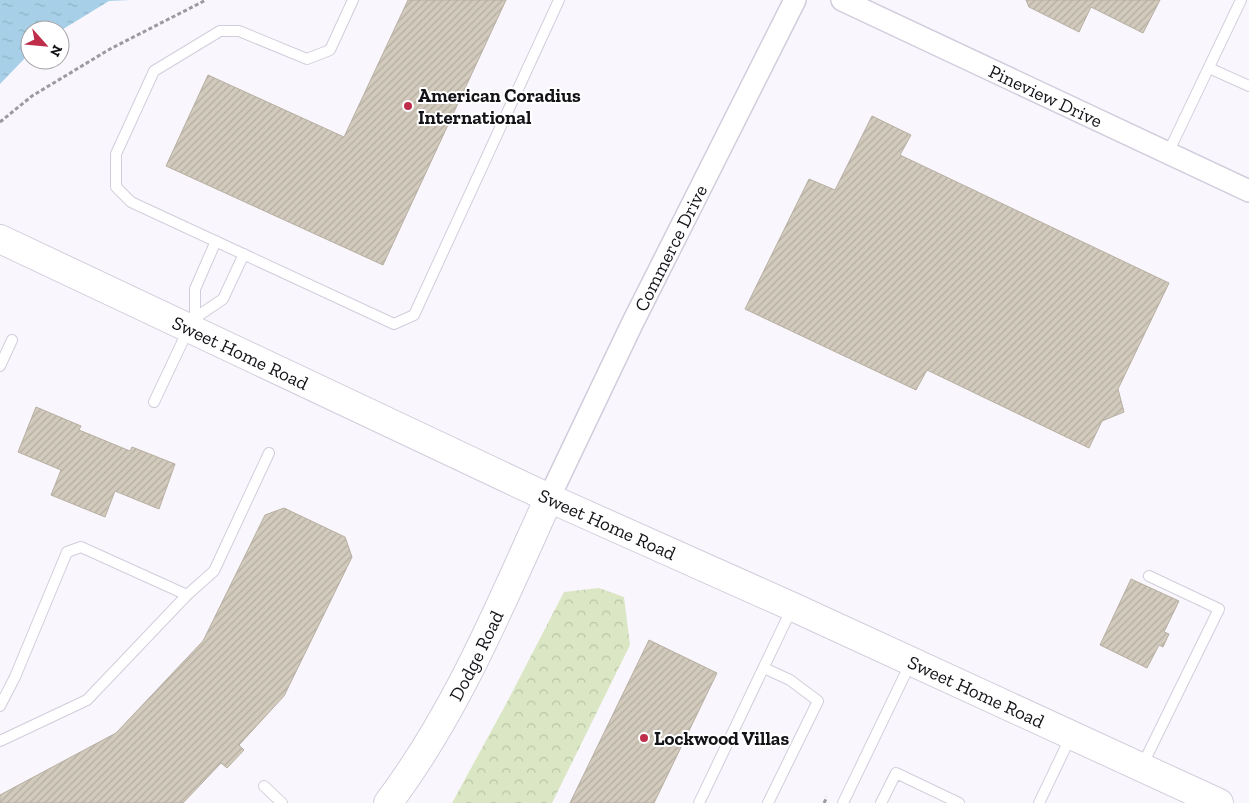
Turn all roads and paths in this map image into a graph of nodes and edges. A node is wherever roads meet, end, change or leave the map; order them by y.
1 (206, 0) edge
2 (353, 0) edge
3 (559, 0) edge
4 (795, 0) edge
5 (842, 0) edge
6 (1241, 0) edge
7 (1209, 68) junction
8 (1249, 86) edge
9 (0, 122) edge
10 (1168, 153) junction
11 (1249, 191) edge
12 (0, 239) edge
13 (216, 241) junction
14 (244, 254) junction
15 (192, 323) junction
16 (12, 340) dead end
17 (0, 366) edge
18 (154, 402) dead end
19 (269, 453) dead end
20 (549, 498) junction
21 (1149, 576) dead end
22 (187, 595) junction
23 (793, 607) junction
24 (912, 661) junction
25 (764, 668) junction
26 (0, 706) edge
27 (1071, 735) junction
28 (0, 741) edge
29 (1142, 767) junction
30 (264, 786) dead end
31 (282, 803) edge
32 (388, 803) edge
33 (699, 803) edge
34 (768, 803) edge
35 (843, 803) edge
36 (881, 803) edge
37 (959, 803) edge
38 (1039, 803) edge
39 (1219, 803) edge

1 - 9 path
2 - 13 lane
3 - 14 lane
4 - 20 street, Commerce Drive
5 - 10 street, Pineview Drive
6 - 7 lane
7 - 8 lane
7 - 10 lane
10 - 11 street, Pineview Drive
12 - 15 main road, Sweet Home Road
13 - 14 lane
13 - 15 lane
14 - 15 lane
15 - 18 lane
15 - 20 main road, Sweet Home Road
16 - 17 lane
19 - 22 lane
20 - 23 main road, Sweet Home Road
20 - 32 main road, Dodge Road
21 - 29 lane
22 - 26 lane
22 - 28 lane
23 - 24 main road, Sweet Home Road
23 - 25 lane
24 - 27 main road, Sweet Home Road
24 - 35 lane
25 - 33 lane
25 - 34 lane
27 - 29 main road, Sweet Home Road
27 - 38 lane
29 - 39 main road, Sweet Home Road
30 - 31 lane
36 - 37 lane

